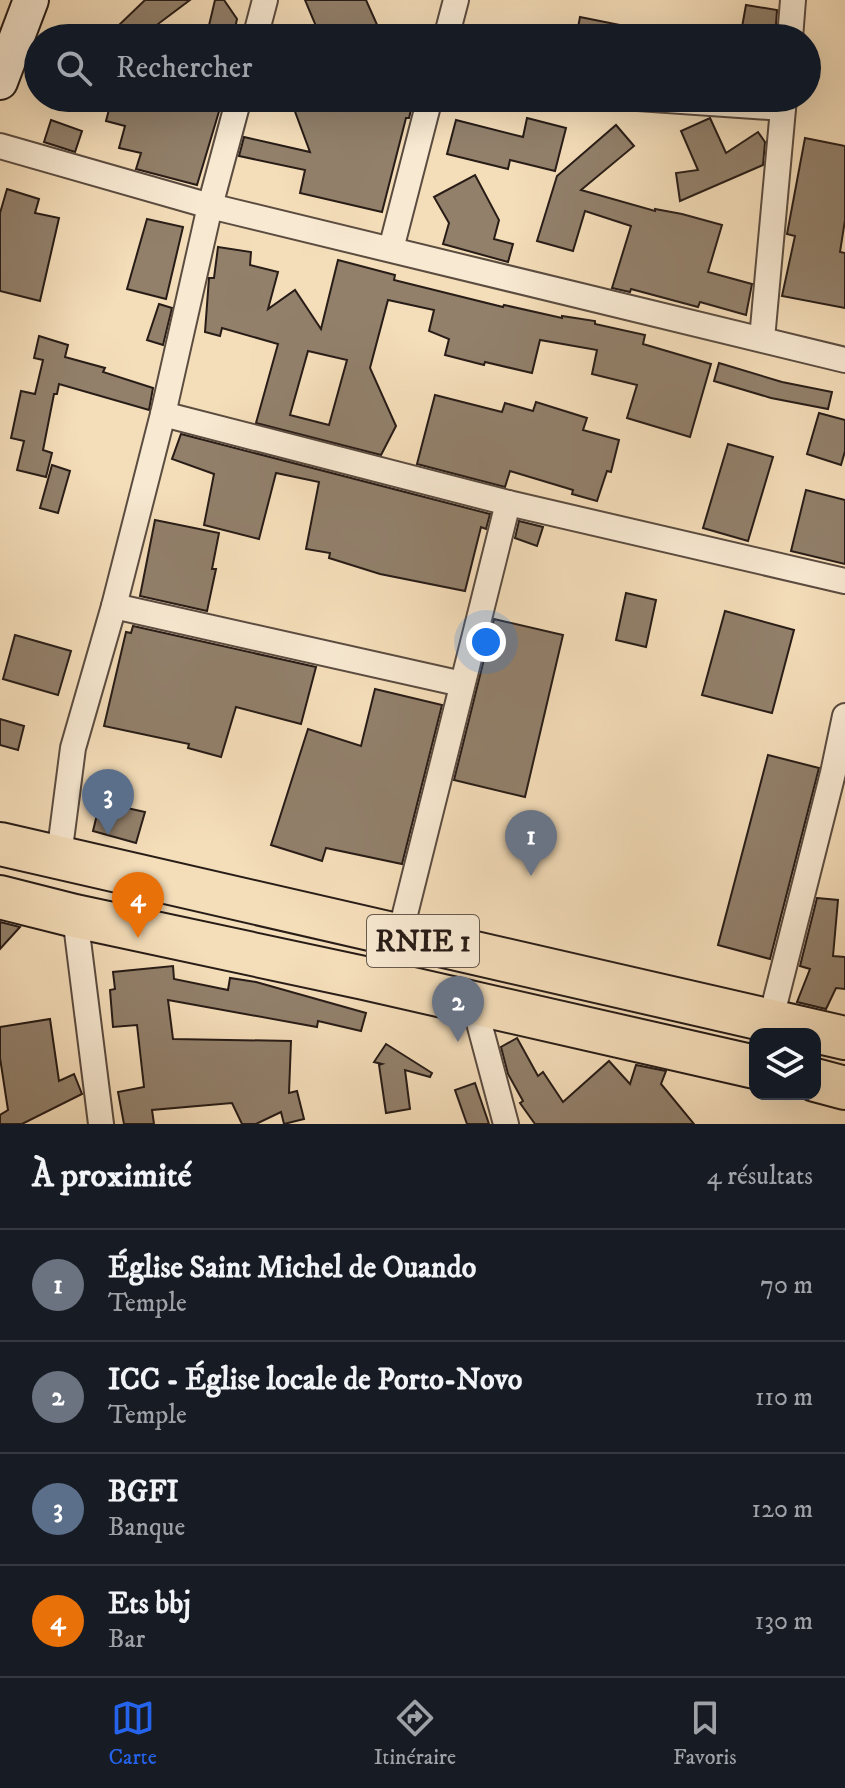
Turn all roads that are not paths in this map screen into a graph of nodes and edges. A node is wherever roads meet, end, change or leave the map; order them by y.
1 (31, 0) edge
2 (265, 0) edge
3 (456, 0) edge
4 (793, 0) edge
5 (259, 24) edge
6 (450, 24) edge
7 (791, 24) edge
8 (0, 82) edge
9 (235, 112) edge
10 (426, 112) edge
11 (783, 112) edge
12 (0, 146) edge
13 (210, 206) junction
14 (391, 249) junction
15 (762, 339) junction
16 (845, 360) edge
17 (163, 414) junction
18 (508, 503) junction
19 (845, 581) edge
20 (114, 606) junction
21 (462, 684) junction
22 (845, 716) edge
23 (0, 844) edge
24 (59, 856) junction
25 (0, 897) edge
26 (75, 916) junction
27 (400, 934) junction
28 (474, 1004) junction
29 (770, 1022) junction
30 (845, 1038) edge
31 (749, 1066) edge
32 (821, 1082) edge
33 (845, 1088) edge
34 (101, 1124) edge
35 (506, 1124) edge

1 - 8 main road
2 - 5 street
3 - 6 street
4 - 7 street
9 - 13 street
10 - 14 street
11 - 15 street
12 - 13 street
13 - 14 street
13 - 17 street
14 - 15 street
15 - 16 street
17 - 18 street
17 - 20 street
18 - 19 street
18 - 21 street
20 - 21 street
20 - 24 street
21 - 27 street
22 - 29 street
23 - 24 highway, RNIE 1
24 - 27 highway, RNIE 1
25 - 26 highway, RNIE 1
26 - 28 highway, RNIE 1
26 - 34 street
27 - 29 highway, RNIE 1
28 - 31 highway, RNIE 1
28 - 35 street
29 - 30 highway, RNIE 1
32 - 33 highway

